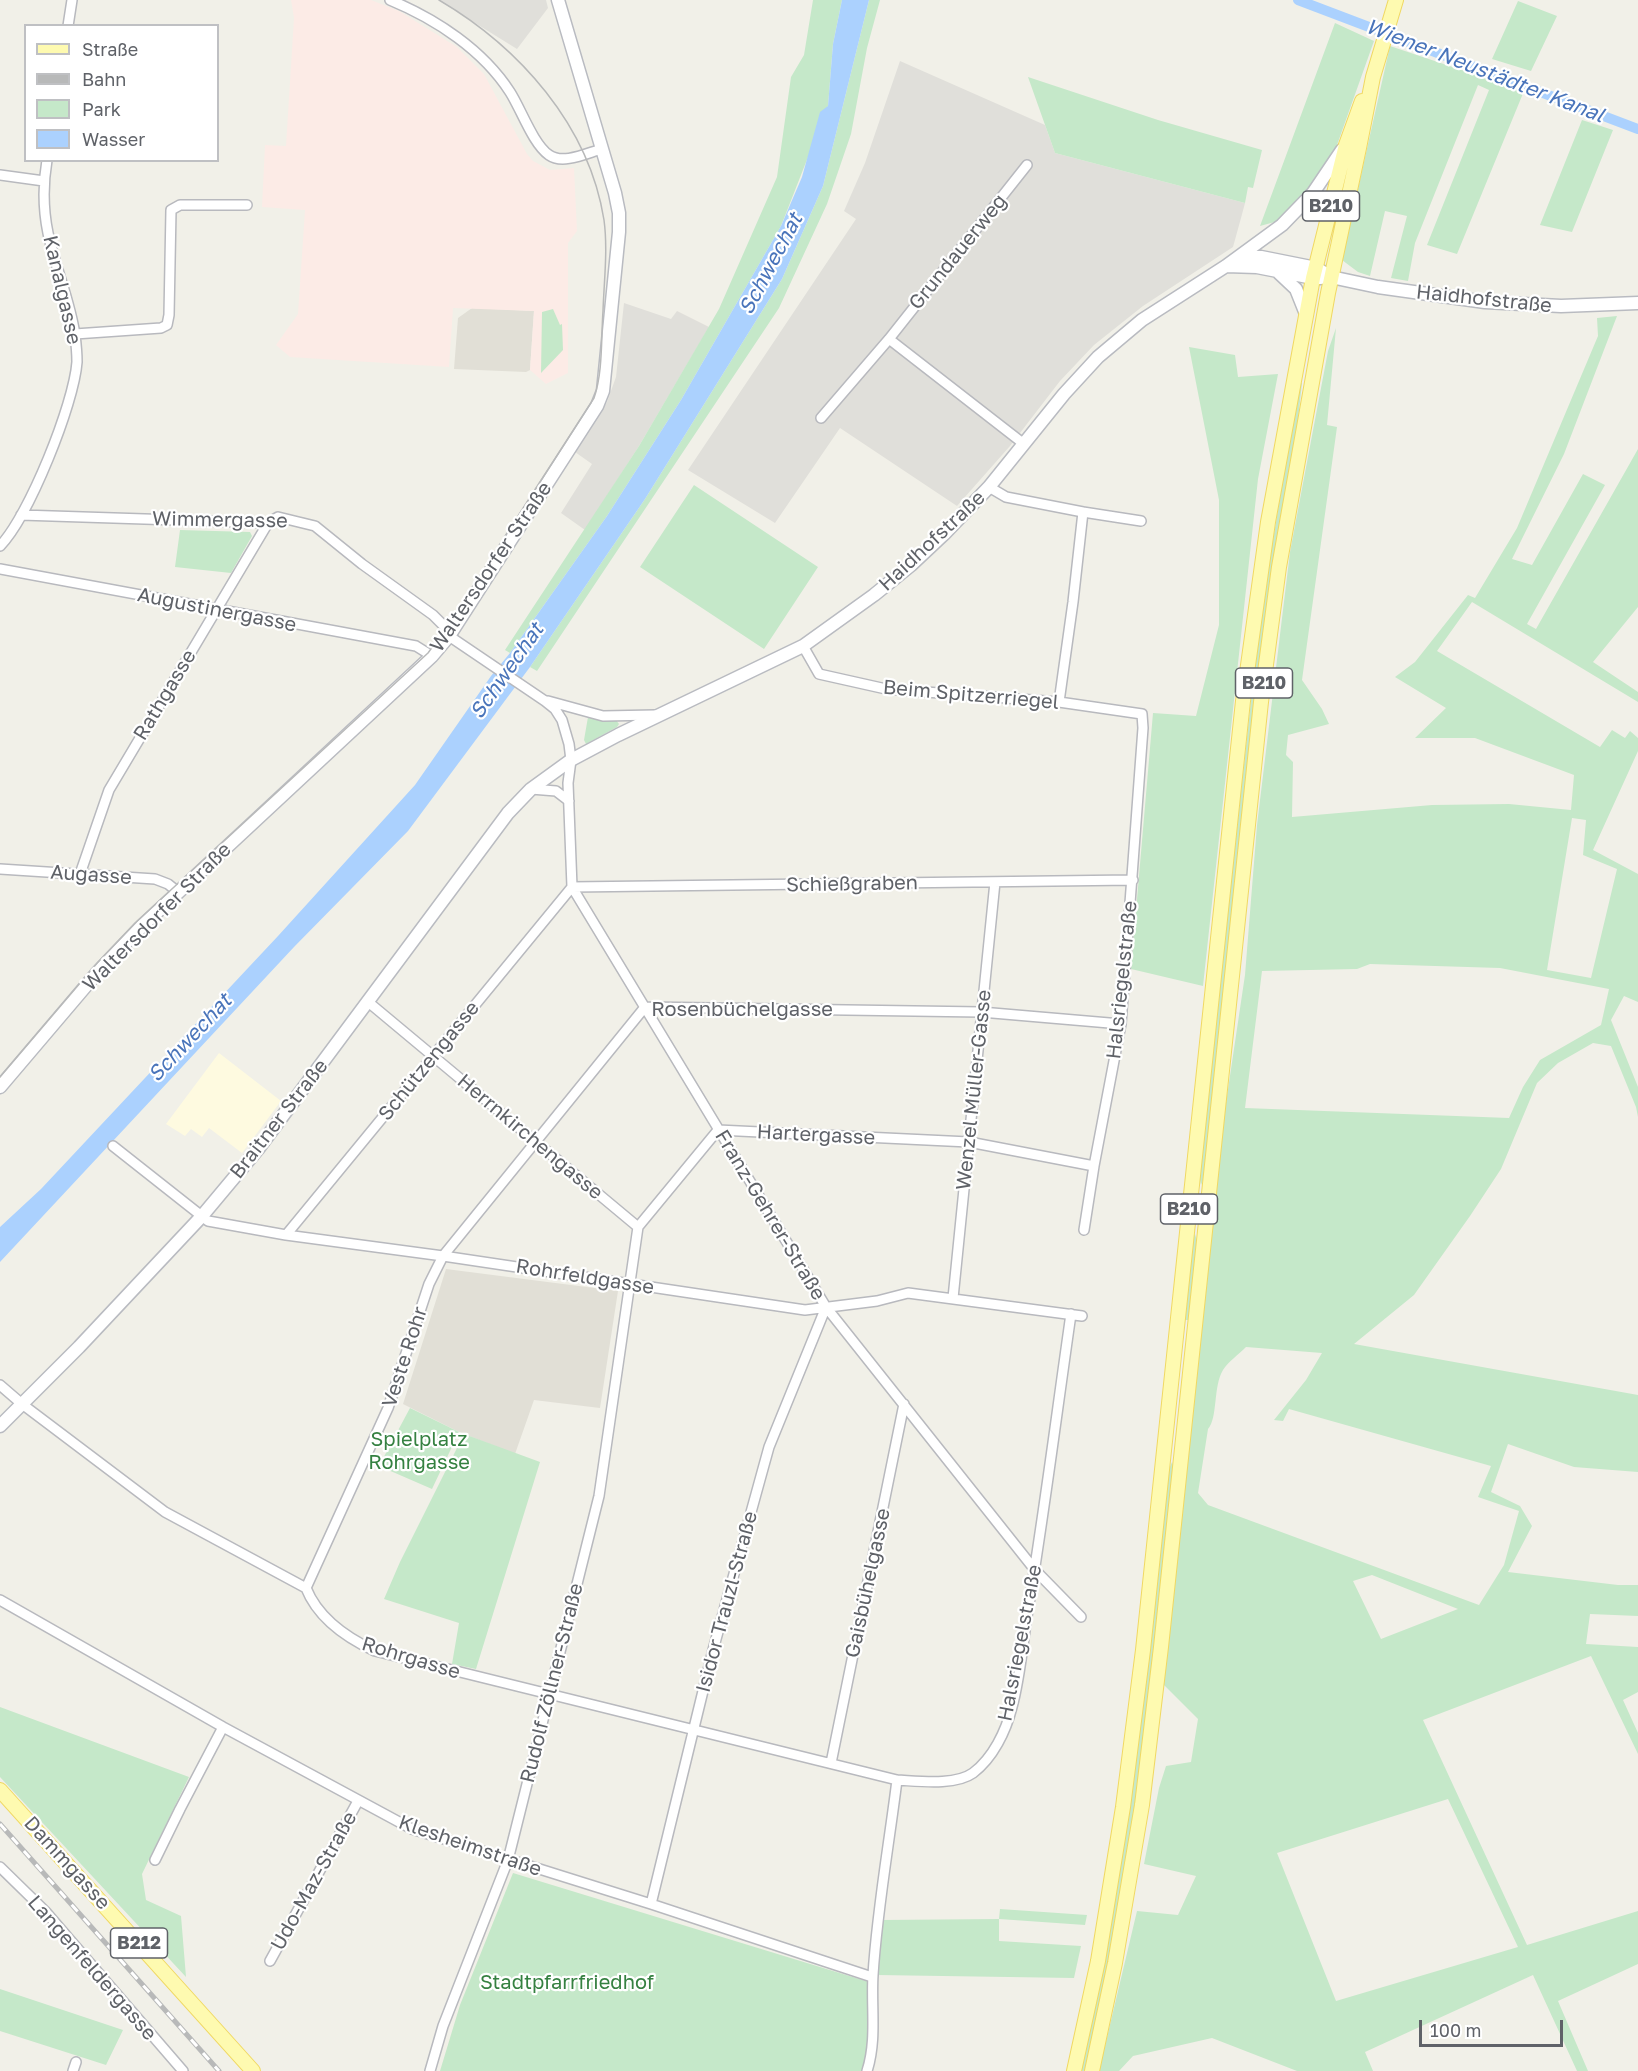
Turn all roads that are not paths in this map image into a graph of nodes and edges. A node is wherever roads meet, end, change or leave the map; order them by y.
1 (72, 0) edge
2 (390, 0) edge
3 (558, 0) edge
4 (1396, 0) edge
5 (68, 24) edge
6 (1372, 77) junction
7 (1346, 145) junction
8 (602, 149) junction
9 (47, 162) edge
10 (1027, 165) dead end
11 (0, 175) edge
12 (44, 181) junction
13 (247, 205) dead end
14 (1240, 256) junction
15 (1226, 266) junction
16 (1272, 270) junction
17 (1314, 273) junction
18 (1331, 277) junction
19 (1638, 303) edge
20 (1306, 314) junction
21 (75, 334) junction
22 (889, 339) junction
23 (821, 418) dead end
24 (1024, 444) junction
25 (989, 487) junction
26 (1083, 512) junction
27 (21, 515) junction
28 (1141, 521) dead end
29 (268, 524) junction
30 (0, 546) edge
31 (0, 569) edge
32 (216, 610) junction
33 (449, 636) junction
34 (803, 646) junction
35 (432, 657) junction
36 (545, 701) junction
37 (1059, 702) junction
38 (661, 715) junction
39 (1143, 728) joint
40 (571, 760) junction
41 (531, 789) junction
42 (569, 801) junction
43 (0, 869) edge
44 (80, 874) junction
45 (1133, 880) junction
46 (995, 882) junction
47 (572, 886) junction
48 (178, 892) junction
49 (367, 1001) junction
50 (645, 1007) junction
51 (981, 1012) junction
52 (1122, 1024) junction
53 (434, 1056) junction
54 (0, 1087) edge
55 (718, 1130) junction
56 (534, 1142) junction
57 (969, 1142) junction
58 (114, 1146) dead end
59 (1094, 1166) junction
60 (202, 1216) junction
61 (638, 1227) junction
62 (1084, 1230) dead end
63 (286, 1235) junction
64 (443, 1256) junction
65 (629, 1284) junction
66 (953, 1298) junction
67 (826, 1307) junction
68 (1071, 1314) junction
69 (1082, 1316) dead end
70 (0, 1385) edge
71 (22, 1404) junction
72 (904, 1404) junction
73 (0, 1426) edge
74 (1035, 1570) junction
75 (306, 1588) junction
76 (0, 1600) edge
77 (1081, 1617) dead end
78 (549, 1695) junction
79 (223, 1727) junction
80 (694, 1731) junction
81 (831, 1762) junction
82 (897, 1780) junction
83 (0, 1790) edge
84 (358, 1801) junction
85 (155, 1860) dead end
86 (508, 1860) junction
87 (0, 1867) edge
88 (651, 1904) junction
89 (270, 1961) dead end
90 (872, 1977) junction
91 (183, 2071) edge
92 (253, 2071) edge
93 (430, 2071) edge
94 (867, 2071) edge
95 (1074, 2071) edge
96 (1092, 2071) edge

1 - 5 street
2 - 8 street
3 - 8 main road, Waltersdorfer Straße
4 - 6 main road, B210
6 - 7 main road, B210
6 - 18 main road, B210
7 - 14 main road, Haidhofstraße
7 - 17 main road, B210
8 - 33 main road, Waltersdorfer Straße
9 - 12 street, Kanalgasse
10 - 22 street, Grundauerweg
11 - 12 street
12 - 21 street, Kanalgasse
13 - 21 street
14 - 15 main road, Haidhofstraße
14 - 17 main road, Haidhofstraße
15 - 16 main road, Haidhofstraße
15 - 24 main road, Haidhofstraße
16 - 17 main road, Haidhofstraße
16 - 20 main road, Haidhofstraße
17 - 18 main road, Haidhofstraße
17 - 20 main road, B210
18 - 19 main road, Haidhofstraße
18 - 96 main road, B210
20 - 95 main road, B210
21 - 27 street, Kanalgasse
22 - 23 street, Grundauerweg
22 - 24 street
24 - 25 main road, Haidhofstraße
25 - 26 street
25 - 34 main road, Haidhofstraße
26 - 28 street
26 - 37 street
27 - 29 street, Wimmergasse
27 - 30 street, Kanalgasse
29 - 32 street, Rathgasse
29 - 33 street, Wimmergasse
31 - 32 street, Augustinergasse
32 - 35 street, Augustinergasse
32 - 44 street, Rathgasse
33 - 35 main road, Waltersdorfer Straße
33 - 36 street, Wimmergasse
34 - 37 street, Beim Spitzerriegel
34 - 38 main road, Haidhofstraße
35 - 48 main road, Waltersdorfer Straße
36 - 38 street, Haidhofstraße
36 - 40 street, Franz-Gehrer-Straße
37 - 39 street, Beim Spitzerriegel
38 - 40 main road, Braitner Straße
39 - 45 street, Halsriegelstraße
40 - 41 main road, Braitner Straße
40 - 42 street, Franz-Gehrer-Straße
41 - 42 street
41 - 49 main road, Braitner Straße
42 - 47 street, Franz-Gehrer-Straße
43 - 44 street, Augasse
44 - 48 street, Augasse
45 - 46 street, Schießgraben
45 - 52 street, Halsriegelstraße
46 - 47 street, Schießgraben
46 - 51 street, Wenzel Müller-Gasse
47 - 50 street, Franz-Gehrer-Straße
47 - 53 street, Schützengasse
48 - 54 main road, Waltersdorfer Straße
49 - 53 street, Herrnkirchengasse
49 - 60 main road, Braitner Straße
50 - 51 street, Rosenbüchelgasse
50 - 55 street, Franz-Gehrer-Straße
50 - 56 street, Rosenbüchelgasse
51 - 52 street, Rosenbüchelgasse
51 - 57 street, Wenzel Müller-Gasse
52 - 59 street, Halsriegelstraße
53 - 56 street, Herrnkirchengasse
53 - 63 street, Schützengasse
55 - 57 street, Hartergasse
55 - 61 street
55 - 67 street, Franz-Gehrer-Straße
56 - 61 street, Herrnkirchengasse
56 - 64 street, Rosenbüchelgasse
57 - 59 street, Hartergasse
57 - 66 street, Wenzel Müller-Gasse
58 - 60 street, Rohrfeldgasse
59 - 62 street, Halsriegelstraße
60 - 63 street, Rohrfeldgasse
60 - 71 main road, Braitner Straße
61 - 65 street
63 - 64 street, Rohrfeldgasse
64 - 65 street, Rohrfeldgasse
64 - 75 street, Veste Rohr
65 - 67 street, Rohrfeldgasse
65 - 78 street, Rudolf Zöllner-Straße
66 - 67 street, Rohrfeldgasse
66 - 68 street, Rohrfeldgasse
67 - 72 street, Franz-Gehrer-Straße
67 - 80 street, Isidor Trauzl-Straße
68 - 69 street, Rohrfeldgasse
68 - 74 street, Halsriegelstraße
70 - 71 street, Rohrgasse
71 - 73 main road, Braitner Straße
71 - 75 street, Rohrgasse
72 - 74 street, Franz-Gehrer-Straße
72 - 81 street, Gaisbühelgasse
74 - 77 street, Franz-Gehrer-Straße
74 - 82 street, Halsriegelstraße
75 - 78 street, Rohrgasse
76 - 79 street, Klesheimstraße
78 - 80 street, Rohrgasse
78 - 86 street, Rudolf Zöllner-Straße
79 - 84 street, Klesheimstraße
79 - 85 street
80 - 81 street, Rohrgasse
80 - 88 street, Isidor Trauzl-Straße
81 - 82 street, Rohrgasse
82 - 90 street
83 - 92 main road, Dammgasse / B212
84 - 86 street, Klesheimstraße
84 - 89 street, Udo-Maz-Straße
86 - 88 street, Klesheimstraße
86 - 93 street, Rudolf Zöllner-Straße
87 - 91 street, Langenfeldergasse
88 - 90 street, Klesheimstraße
90 - 94 street

